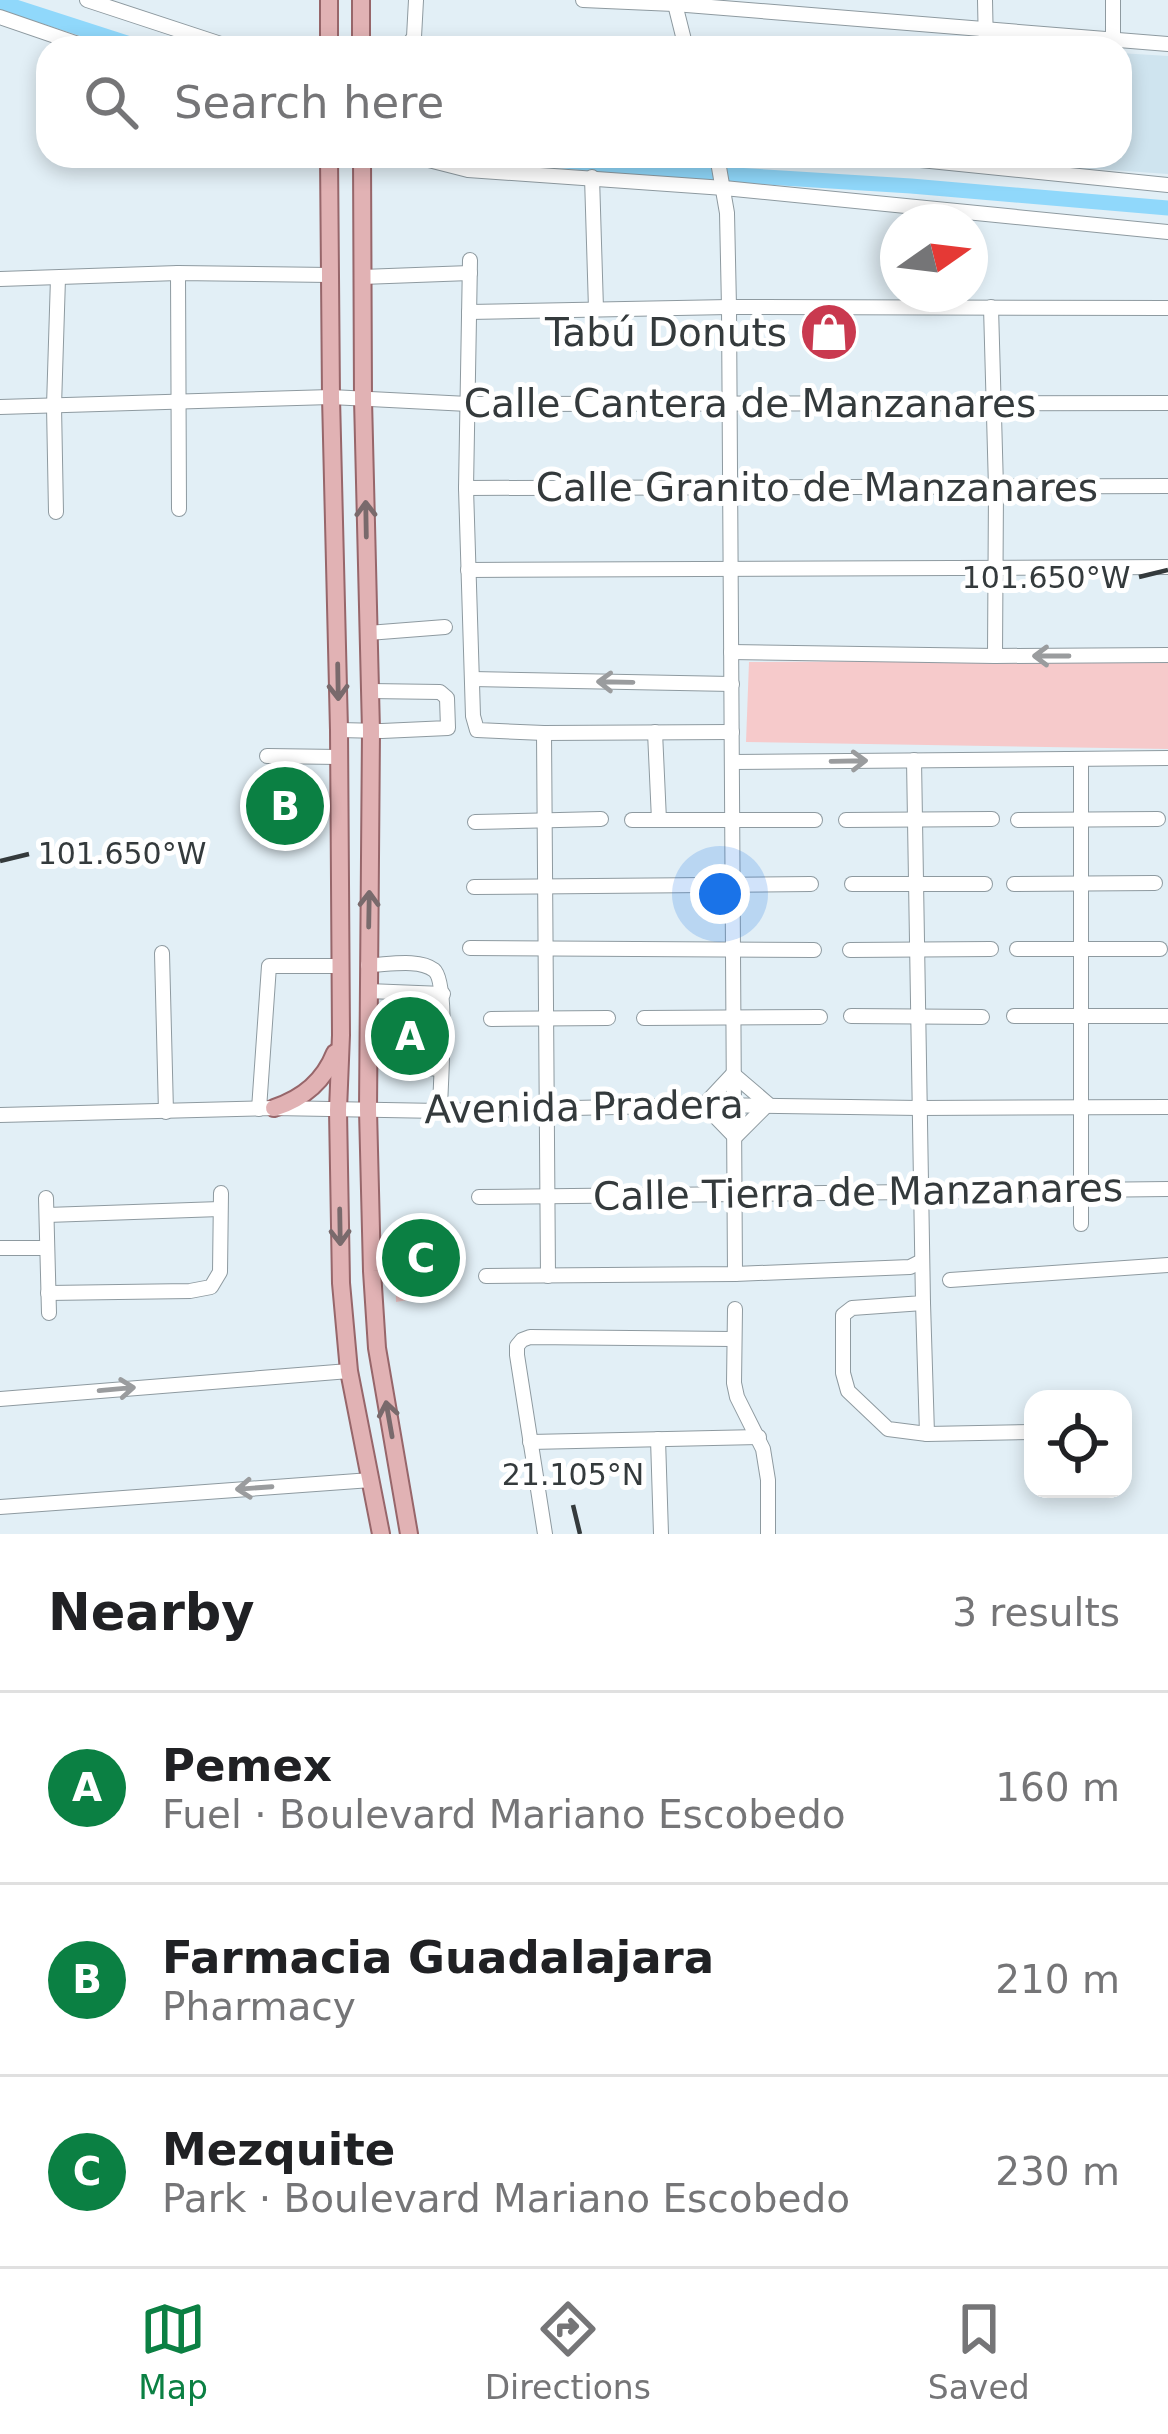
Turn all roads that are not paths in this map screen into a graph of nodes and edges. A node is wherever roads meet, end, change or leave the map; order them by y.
1 (86, 0) edge
2 (329, 0) edge
3 (361, 0) edge
4 (416, 0) edge
5 (583, 0) edge
6 (846, 0) edge
7 (985, 0) edge
8 (1113, 0) edge
9 (674, 2) edge
10 (0, 17) edge
11 (846, 20) junction
12 (986, 30) junction
13 (55, 36) edge
14 (196, 36) edge
15 (329, 36) edge
16 (361, 36) edge
17 (414, 36) edge
18 (683, 36) edge
19 (986, 36) edge
20 (1062, 36) edge
21 (1113, 36) edge
22 (1132, 41) edge
23 (1168, 44) edge
24 (329, 168) edge
25 (362, 168) edge
26 (460, 168) edge
27 (720, 168) edge
28 (1033, 168) edge
29 (592, 177) junction
30 (724, 185) junction
31 (1168, 185) edge
32 (1168, 232) edge
33 (178, 273) junction
34 (330, 275) junction
35 (362, 277) junction
36 (58, 278) junction
37 (0, 279) edge
38 (992, 307) junction
39 (729, 308) junction
40 (1168, 308) edge
41 (596, 309) junction
42 (469, 311) junction
43 (331, 397) junction
44 (363, 399) junction
45 (179, 401) junction
46 (1168, 403) edge
47 (468, 404) junction
48 (995, 404) junction
49 (729, 405) junction
50 (0, 406) edge
51 (54, 406) junction
52 (1168, 486) edge
53 (730, 487) junction
54 (466, 488) junction
55 (996, 488) junction
56 (179, 509) dead end
57 (56, 512) dead end
58 (1168, 567) edge
59 (732, 568) junction
60 (995, 568) junction
61 (467, 570) junction
62 (445, 627) dead end
63 (368, 633) junction
64 (731, 652) junction
65 (1168, 655) edge
66 (995, 656) junction
67 (472, 679) junction
68 (732, 684) junction
69 (370, 692) junction
70 (339, 730) junction
71 (371, 730) junction
72 (732, 732) junction
73 (544, 733) junction
74 (655, 733) junction
75 (267, 756) dead end
76 (339, 757) junction
77 (1168, 758) edge
78 (914, 760) junction
79 (1081, 760) junction
80 (732, 762) junction
81 (601, 819) dead end
82 (992, 819) dead end
83 (1158, 819) dead end
84 (545, 820) junction
85 (632, 820) dead end
86 (659, 820) junction
87 (733, 820) junction
88 (815, 820) dead end
89 (846, 820) dead end
90 (914, 820) junction
91 (1018, 820) dead end
92 (1081, 821) junction
93 (475, 822) dead end
94 (731, 884) junction
95 (812, 884) dead end
96 (852, 884) dead end
97 (915, 884) junction
98 (985, 884) dead end
99 (1014, 884) dead end
100 (1080, 884) junction
101 (1156, 884) dead end
102 (474, 887) dead end
103 (546, 888) junction
104 (1082, 947) junction
105 (470, 948) dead end
106 (733, 948) junction
107 (915, 948) junction
108 (546, 949) junction
109 (991, 949) dead end
110 (1017, 949) dead end
111 (1160, 949) dead end
112 (814, 950) dead end
113 (850, 950) dead end
114 (162, 953) dead end
115 (368, 965) junction
116 (341, 966) junction
117 (368, 991) junction
118 (443, 994) junction
119 (1083, 1014) junction
120 (851, 1016) dead end
121 (916, 1016) junction
122 (1014, 1016) dead end
123 (1168, 1016) edge
124 (820, 1017) dead end
125 (982, 1017) dead end
126 (546, 1018) junction
127 (608, 1018) dead end
128 (644, 1018) dead end
129 (733, 1018) junction
130 (378, 1019) junction
131 (491, 1019) dead end
132 (442, 1021) junction
133 (341, 1035) junction
134 (378, 1051) junction
135 (440, 1061) junction
136 (733, 1074) junction
137 (768, 1104) junction
138 (704, 1105) junction
139 (735, 1105) junction
140 (1168, 1107) edge
141 (919, 1108) junction
142 (1082, 1108) junction
143 (266, 1109) junction
144 (368, 1109) junction
145 (545, 1109) junction
146 (338, 1110) junction
147 (166, 1112) junction
148 (440, 1112) junction
149 (0, 1115) edge
150 (735, 1137) junction
151 (1082, 1189) junction
152 (1168, 1189) edge
153 (735, 1192) junction
154 (919, 1193) junction
155 (547, 1196) junction
156 (479, 1197) dead end
157 (46, 1198) dead end
158 (46, 1215) junction
159 (1082, 1224) dead end
160 (0, 1248) edge
161 (47, 1248) junction
162 (923, 1265) junction
163 (1168, 1265) edge
164 (736, 1274) junction
165 (486, 1276) dead end
166 (548, 1276) junction
167 (950, 1280) dead end
168 (48, 1293) junction
169 (923, 1303) junction
170 (735, 1309) dead end
171 (49, 1313) dead end
172 (732, 1340) junction
173 (349, 1370) junction
174 (0, 1399) edge
175 (1024, 1432) edge
176 (927, 1434) junction
177 (759, 1437) junction
178 (658, 1439) junction
179 (530, 1442) junction
180 (370, 1480) junction
181 (0, 1507) edge
182 (381, 1534) edge
183 (409, 1534) edge
184 (545, 1534) edge
185 (661, 1534) edge
186 (768, 1534) edge

1 - 14 street
2 - 15 main road
3 - 16 main road
4 - 17 street
5 - 9 street
6 - 11 street
7 - 12 street
8 - 21 street
9 - 11 street
9 - 18 street
10 - 13 street
11 - 12 street
12 - 19 street
12 - 20 street
22 - 23 street
24 - 34 main road
25 - 35 main road
26 - 29 street
27 - 30 street
28 - 31 street
29 - 30 street
29 - 41 street
30 - 32 street
30 - 39 street
33 - 34 street
33 - 36 street
33 - 45 street
34 - 43 main road
35 - 42 street
35 - 44 main road
36 - 37 street
36 - 51 street
38 - 39 street
38 - 40 street
38 - 48 street
39 - 41 street
39 - 49 street
41 - 42 street
42 - 47 street
43 - 44 street, Calle Cantera de Manzanares
43 - 45 street, Calle Cantera de Manzanares
43 -> 70 main road
44 - 47 street, Calle Cantera de Manzanares
63 -> 44 main road
45 - 51 street, Calle Cantera de Manzanares
45 - 56 street
46 - 48 street, Calle Cantera de Manzanares
47 - 49 street, Calle Cantera de Manzanares
47 - 54 street
48 - 49 street, Calle Cantera de Manzanares
48 - 55 street
49 - 53 street
50 - 51 street, Calle Cantera de Manzanares
51 - 57 street
52 - 55 street, Calle Granito de Manzanares
53 - 54 street, Calle Granito de Manzanares
53 - 55 street, Calle Granito de Manzanares
53 - 59 street
54 - 61 street
55 - 60 street
58 - 60 street
59 - 60 street
59 - 61 street
59 - 64 street
60 - 66 street
61 - 67 street
62 - 63 street
63 - 69 main road
64 - 66 street
64 - 68 street
65 -> 66 street
68 -> 67 street
67 - 73 street
68 - 72 street
69 - 71 main road
69 - 71 street
70 - 71 street
70 - 76 main road
115 -> 71 main road
72 - 74 street
72 - 80 street
73 - 74 street
73 - 84 street
74 - 86 street
75 - 76 street
76 - 116 main road
77 - 79 street
78 - 79 street
80 -> 78 street
78 - 90 street
79 - 92 street
80 - 87 street
81 - 84 street
82 - 90 street
83 - 92 street
84 - 93 street
84 - 103 street
85 - 86 street
86 - 87 street
87 - 88 street
87 - 94 street
89 - 90 street
90 - 97 street
91 - 92 street
92 - 100 street
94 - 95 street
94 - 103 street
94 - 106 street
96 - 97 street
97 - 98 street
97 - 107 street
99 - 100 street
100 - 101 street
100 - 104 street
102 - 103 street
103 - 108 street
104 - 110 street
104 - 111 street
104 - 119 street
105 - 108 street
106 - 108 street
106 - 112 street
106 - 129 street
107 - 109 street
107 - 113 street
107 - 121 street
108 - 126 street
114 - 147 street
115 - 117 main road
115 - 118 street
116 - 133 main road
116 - 143 street
117 - 118 street
117 - 130 main road
118 - 132 street
119 - 122 street
119 - 123 street
119 - 142 street
120 - 121 street
121 - 125 street
121 - 141 street
124 - 129 street
126 - 127 street
126 - 131 street
126 - 145 street
128 - 129 street
129 - 136 street
130 - 132 street
130 - 134 main road
132 - 135 street
133 - 143 main road
133 - 146 main road
134 - 135 street
134 - 144 main road
135 - 148 street
136 - 137 street
136 - 138 street
136 - 139 street
137 - 139 street, Avenida Pradera
137 - 141 street, Avenida Pradera
137 - 150 street
138 - 139 street, Avenida Pradera
138 - 145 street, Avenida Pradera
138 - 150 street
139 - 150 street
140 - 142 street, Avenida Pradera
141 - 142 street, Avenida Pradera
141 - 154 street
142 - 151 street
143 - 146 street, Avenida Pradera
143 - 147 street, Avenida Pradera
144 - 146 street, Avenida Pradera
144 - 148 street, Avenida Pradera
183 -> 144 main road
145 - 148 street, Avenida Pradera
145 - 155 street
146 -> 173 main road
147 - 149 street, Avenida Pradera
150 - 153 street
151 - 152 street, Calle Tierra de Manzanares
151 - 154 street, Calle Tierra de Manzanares
151 - 159 street
153 - 154 street, Calle Tierra de Manzanares
153 - 155 street, Calle Tierra de Manzanares
153 - 164 street
154 - 162 street
155 - 156 street, Calle Tierra de Manzanares
155 - 166 street
157 - 158 street
158 - 161 street
158 - 168 street
160 - 161 street
161 - 168 street
162 - 164 street
162 - 169 street
163 - 167 street
164 - 166 street
165 - 166 street
168 - 171 street
169 - 176 street
169 - 176 street
170 - 172 street
172 - 177 street
172 - 179 street
174 -> 173 street
173 - 180 main road
175 - 176 street
177 - 178 street
177 - 186 street
178 - 179 street
178 - 185 street
179 - 184 street
180 -> 181 street
180 - 182 main road

